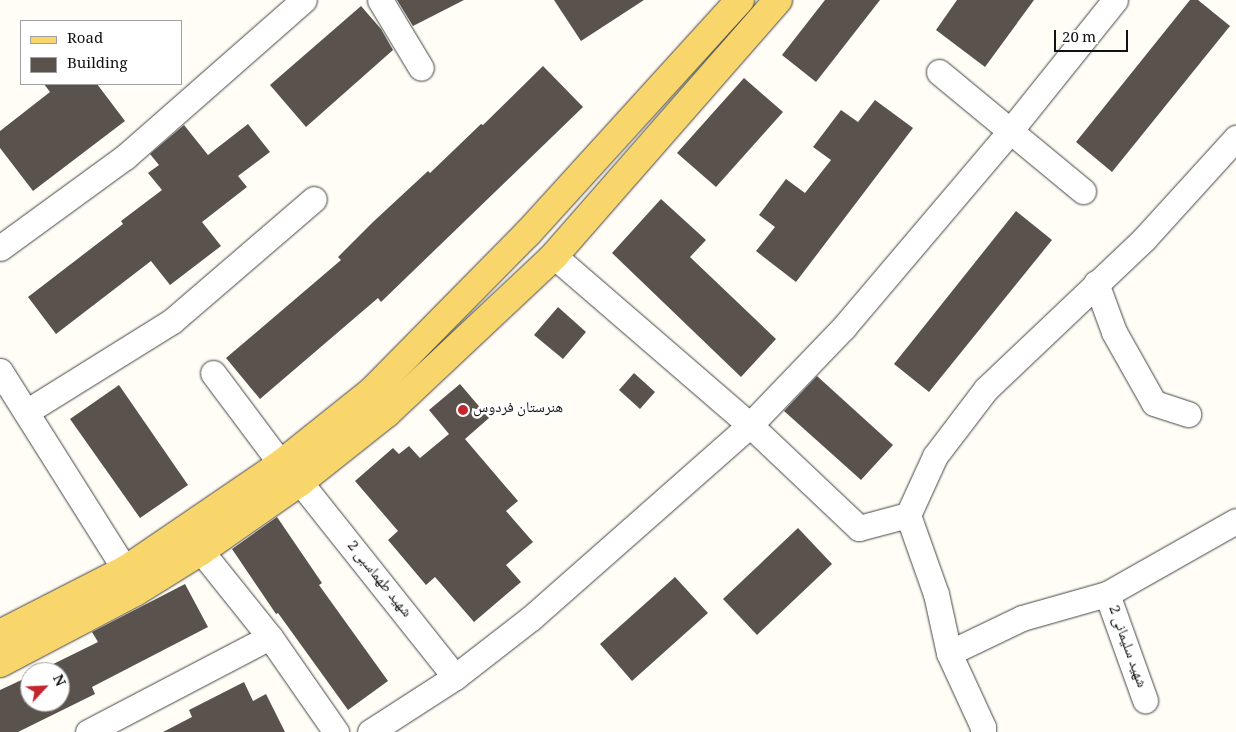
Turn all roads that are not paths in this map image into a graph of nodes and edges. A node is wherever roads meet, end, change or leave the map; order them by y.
1 (304, 0) edge
2 (380, 0) edge
3 (740, 0) edge
4 (778, 0) edge
5 (1115, 0) edge
6 (421, 68) dead end
7 (939, 72) dead end
8 (1010, 131) junction
9 (1236, 138) edge
10 (1083, 192) dead end
11 (314, 199) dead end
12 (0, 248) edge
13 (554, 256) junction
14 (1096, 284) junction
15 (0, 371) edge
16 (213, 373) dead end
17 (26, 412) junction
18 (1188, 414) dead end
19 (750, 425) junction
20 (281, 464) junction
21 (300, 482) junction
22 (908, 515) junction
23 (1236, 521) edge
24 (201, 551) junction
25 (133, 580) junction
26 (1107, 594) junction
27 (0, 634) edge
28 (270, 637) junction
29 (949, 653) junction
30 (0, 663) edge
31 (455, 677) junction
32 (1145, 700) dead end
33 (985, 730) edge
34 (88, 732) edge
35 (336, 732) edge
36 (370, 732) edge

1 - 12 street
2 - 6 street
3 - 20 main road
4 - 13 main road
5 - 8 street
7 - 8 street
8 - 10 street
8 - 19 street
9 - 14 street
11 - 17 street
13 - 19 street
13 - 21 main road
14 - 18 street
14 - 22 street
15 - 17 street
16 - 20 street
17 - 25 street
19 - 22 street
19 - 31 street
20 - 25 main road
21 - 24 main road
21 - 31 street, شهید طهماسبی 2
22 - 29 street
23 - 26 street
24 - 25 main road
24 - 28 street
25 - 27 main road
25 - 30 main road
26 - 29 street
26 - 32 street, شهید سلیمانی 2
28 - 34 street
28 - 35 street
29 - 33 street
31 - 36 street

